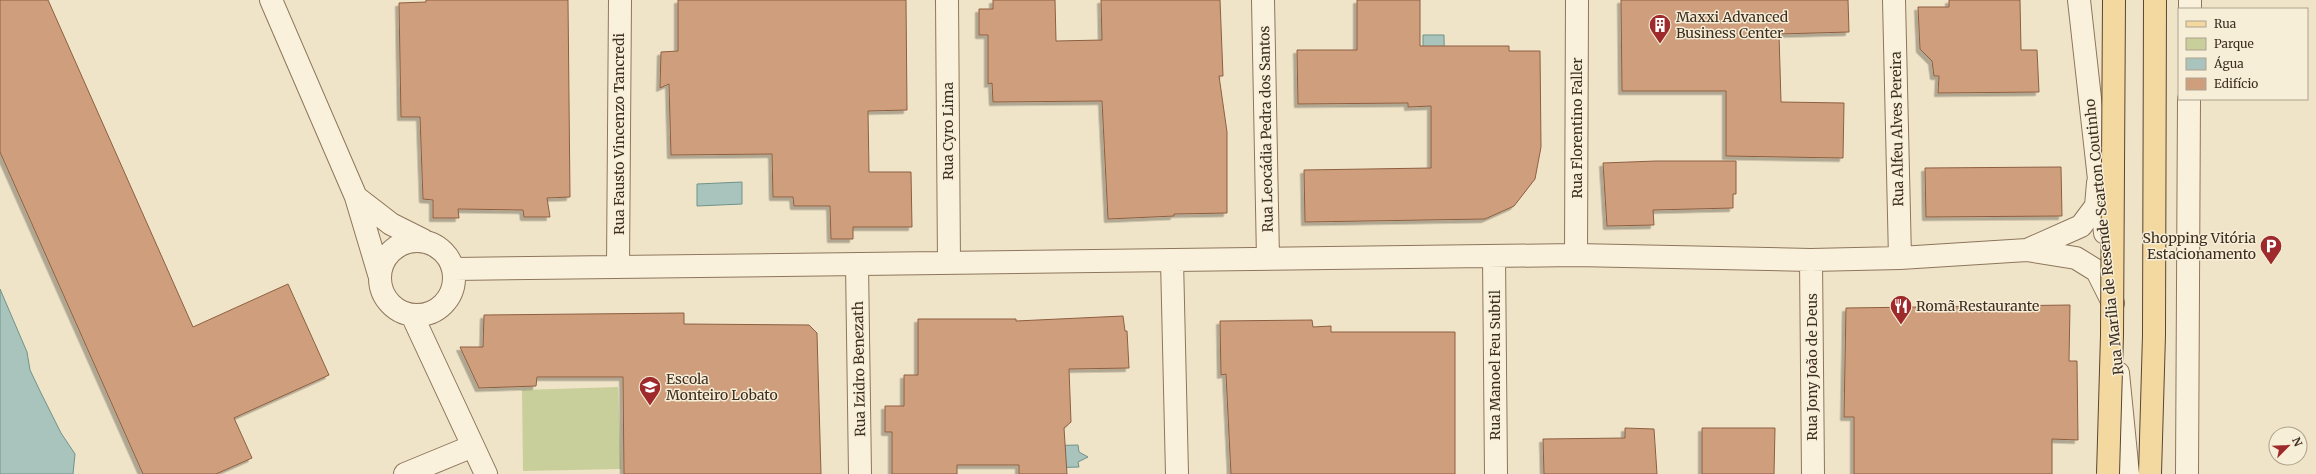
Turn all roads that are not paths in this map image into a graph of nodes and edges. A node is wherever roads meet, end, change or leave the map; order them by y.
1 (271, 0) edge
2 (620, 0) edge
3 (948, 0) edge
4 (1263, 0) edge
5 (1577, 0) edge
6 (1894, 0) edge
7 (2079, 0) edge
8 (2114, 0) edge
9 (2155, 0) edge
10 (2189, 100) edge
11 (2099, 177) junction
12 (356, 197) junction
13 (423, 240) junction
14 (2027, 250) junction
15 (1576, 255) junction
16 (1494, 256) junction
17 (1900, 258) junction
18 (1268, 259) junction
19 (1172, 260) junction
20 (1811, 260) junction
21 (949, 263) junction
22 (857, 264) junction
23 (618, 267) junction
24 (454, 269) junction
25 (379, 274) junction
26 (2112, 303) junction
27 (412, 316) junction
28 (473, 446) junction
29 (405, 474) edge
30 (486, 474) edge
31 (860, 474) edge
32 (1176, 474) edge
33 (1496, 474) edge
34 (1813, 474) edge
35 (2108, 474) edge
36 (2128, 474) edge
37 (2150, 474) edge
38 (2187, 474) edge

1 - 12 street
2 - 23 street, Rua Fausto Vincenzo Tancredi
3 - 21 street, Rua Cyro Lima
4 - 18 street, Rua Leocádia Pedra dos Santos
5 - 15 street, Rua Florentino Faller
6 - 17 street, Rua Alfeu Alves Pereira
7 - 11 street, Rua Marília de Resende Scarton Coutinho
8 - 35 main road, bridge
9 - 37 main road
10 - 38 street
11 - 14 street
11 - 26 street, Rua Marília de Resende Scarton Coutinho
12 - 13 street
12 - 25 street
13 - 24 street
13 - 25 street
14 - 17 street
14 - 26 street
15 - 16 street
15 - 20 street
16 - 18 street
16 - 33 street, Rua Manoel Feu Subtil
17 - 20 street
18 - 19 street
19 - 21 street
19 - 32 street
20 - 34 street, Rua Jony João de Deus
21 - 22 street
22 - 23 street
22 - 31 street, Rua Izidro Benezath
23 - 24 street
24 - 27 street
25 - 27 street
26 - 36 street, Rua Marília de Resende Scarton Coutinho
27 - 28 street
28 - 29 street
28 - 30 street

